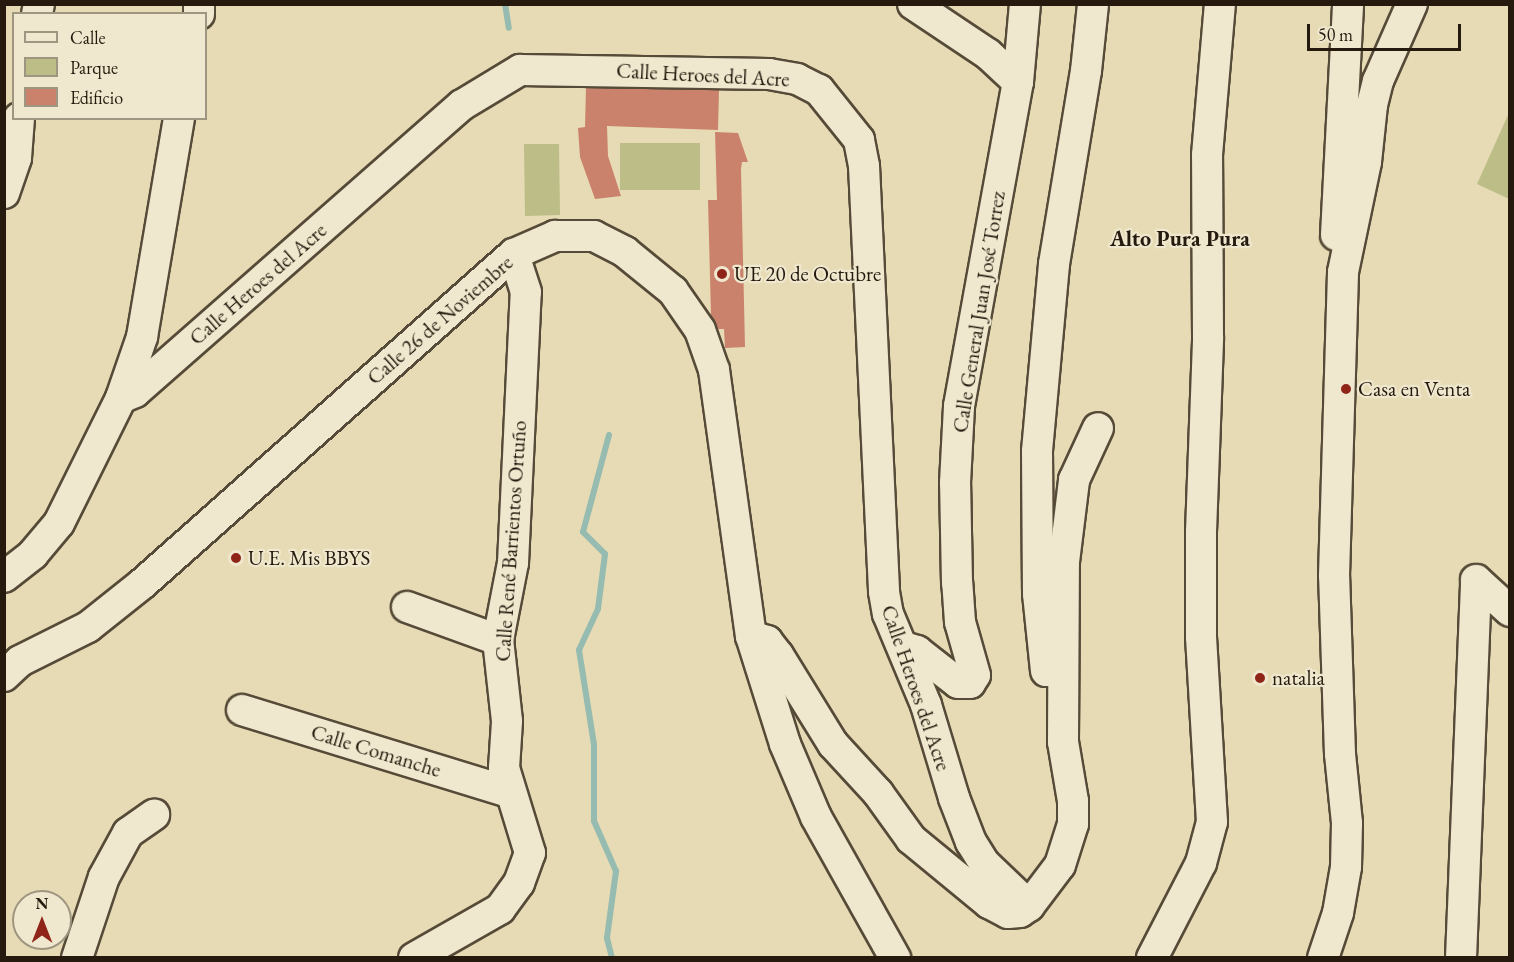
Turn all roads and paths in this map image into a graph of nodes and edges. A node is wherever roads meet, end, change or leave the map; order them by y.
1 (913, 4) edge
2 (1025, 4) edge
3 (1093, 4) edge
4 (1220, 4) edge
5 (1348, 4) edge
6 (1412, 4) edge
7 (1018, 82) junction
8 (19, 120) edge
9 (179, 120) edge
10 (4, 194) edge
11 (514, 254) junction
12 (1343, 272) junction
13 (121, 398) junction
14 (1098, 428) dead end
15 (4, 577) edge
16 (407, 607) dead end
17 (1509, 611) edge
18 (751, 636) junction
19 (498, 640) junction
20 (904, 647) junction
21 (4, 676) edge
22 (242, 710) dead end
23 (509, 792) junction
24 (1073, 801) junction
25 (154, 815) dead end
26 (1029, 906) junction
27 (77, 957) edge
28 (414, 957) edge
29 (895, 957) edge
30 (1152, 957) edge
31 (1323, 957) edge
32 (1461, 957) edge

1 - 7 street
2 - 7 street, Calle General Juan José Torrez
3 - 24 street
4 - 30 street
5 - 12 street
6 - 12 street
7 - 20 street, Calle General Juan José Torrez
8 - 10 street
9 - 13 street
11 - 18 street, Calle 26 de Noviembre
11 - 19 street, Calle René Barrientos Ortuño
11 - 21 street, Calle 26 de Noviembre
12 - 31 street
13 - 15 street
13 - 20 street, Calle Heroes del Acre
14 - 24 street
16 - 19 street
17 - 32 street
18 - 26 street
18 - 29 street, Calle 26 de Noviembre
19 - 23 street, Calle René Barrientos Ortuño
20 - 26 street, Calle Heroes del Acre
22 - 23 street, Calle Comanche
23 - 28 street, Calle René Barrientos Ortuño
24 - 26 street
25 - 27 street

